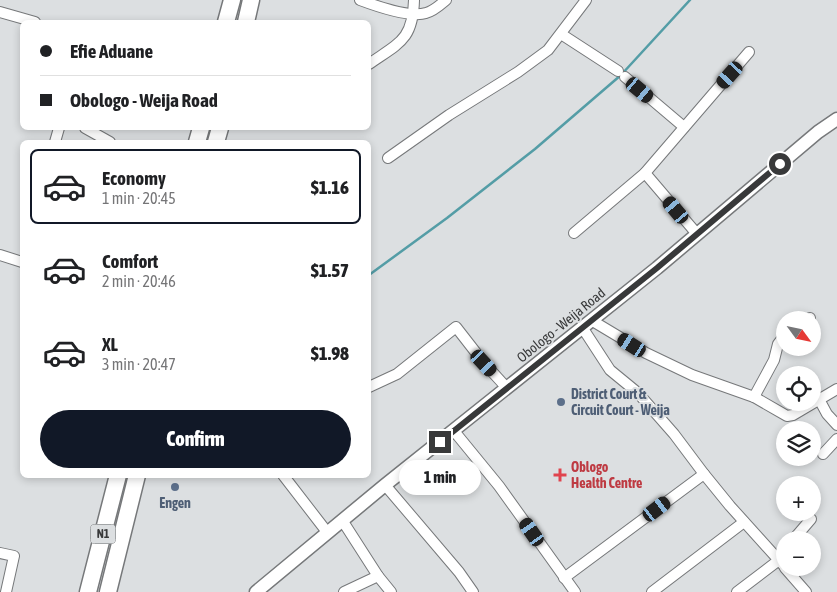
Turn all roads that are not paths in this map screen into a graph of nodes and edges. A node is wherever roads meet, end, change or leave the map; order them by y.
1 (232, 0) edge
2 (251, 0) edge
3 (360, 0) edge
4 (414, 0) edge
5 (446, 0) edge
6 (586, 0) edge
7 (0, 12) edge
8 (414, 15) junction
9 (28, 20) edge
10 (227, 20) edge
11 (246, 20) edge
12 (561, 34) junction
13 (749, 52) dead end
14 (371, 63) edge
15 (837, 119) edge
16 (684, 127) junction
17 (89, 130) edge
18 (107, 140) edge
19 (388, 158) dead end
20 (645, 173) junction
21 (574, 233) dead end
22 (697, 234) junction
23 (0, 254) edge
24 (20, 261) edge
25 (587, 323) junction
26 (776, 352) edge
27 (371, 386) edge
28 (507, 388) junction
29 (837, 389) edge
30 (754, 397) junction
31 (821, 400) edge
32 (821, 403) edge
33 (776, 410) edge
34 (778, 411) edge
35 (801, 411) edge
36 (837, 425) edge
37 (454, 431) junction
38 (837, 439) edge
39 (823, 454) dead end
40 (704, 474) junction
41 (117, 478) edge
42 (136, 478) edge
43 (285, 478) edge
44 (385, 485) junction
45 (342, 520) junction
46 (809, 521) edge
47 (744, 522) junction
48 (801, 531) edge
49 (327, 532) junction
50 (0, 553) edge
51 (776, 557) edge
52 (776, 567) edge
53 (378, 576) junction
54 (793, 576) edge
55 (564, 578) junction
56 (6, 592) edge
57 (88, 592) edge
58 (108, 592) edge
59 (256, 592) edge
60 (344, 592) edge
61 (392, 592) edge
62 (473, 592) edge
63 (575, 592) edge
64 (652, 592) edge
65 (737, 592) edge
66 (806, 592) edge

1 - 10 highway
2 - 11 highway
3 - 8 street
4 - 8 street
5 - 8 street
6 - 12 street
7 - 9 street
8 - 14 street
12 - 16 street
12 - 19 street
13 - 16 street
15 - 22 street, Obologo - Weija Road
16 - 20 street
17 - 18 street
20 - 21 street
20 - 22 street
22 - 25 street, Obologo - Weija Road
23 - 24 street
25 - 28 street, Obologo - Weija Road
25 - 30 street
25 - 40 street
26 - 30 street
27 - 28 street
28 - 37 street, Obologo - Weija Road
29 - 31 street
30 - 33 street
32 - 36 street
34 - 35 street
37 - 44 street, Obologo - Weija Road
37 - 55 street
38 - 39 street
40 - 47 street
40 - 55 street
41 - 57 highway, N1
42 - 58 highway, N1
43 - 49 street
44 - 45 street, Obologo - Weija Road
44 - 62 street
45 - 49 street, Obologo - Weija Road
45 - 53 street
46 - 48 street
47 - 51 street
47 - 64 street
49 - 59 street, Obologo - Weija Road
50 - 56 street
52 - 65 street
53 - 60 street
53 - 61 street
54 - 66 street
55 - 63 street

